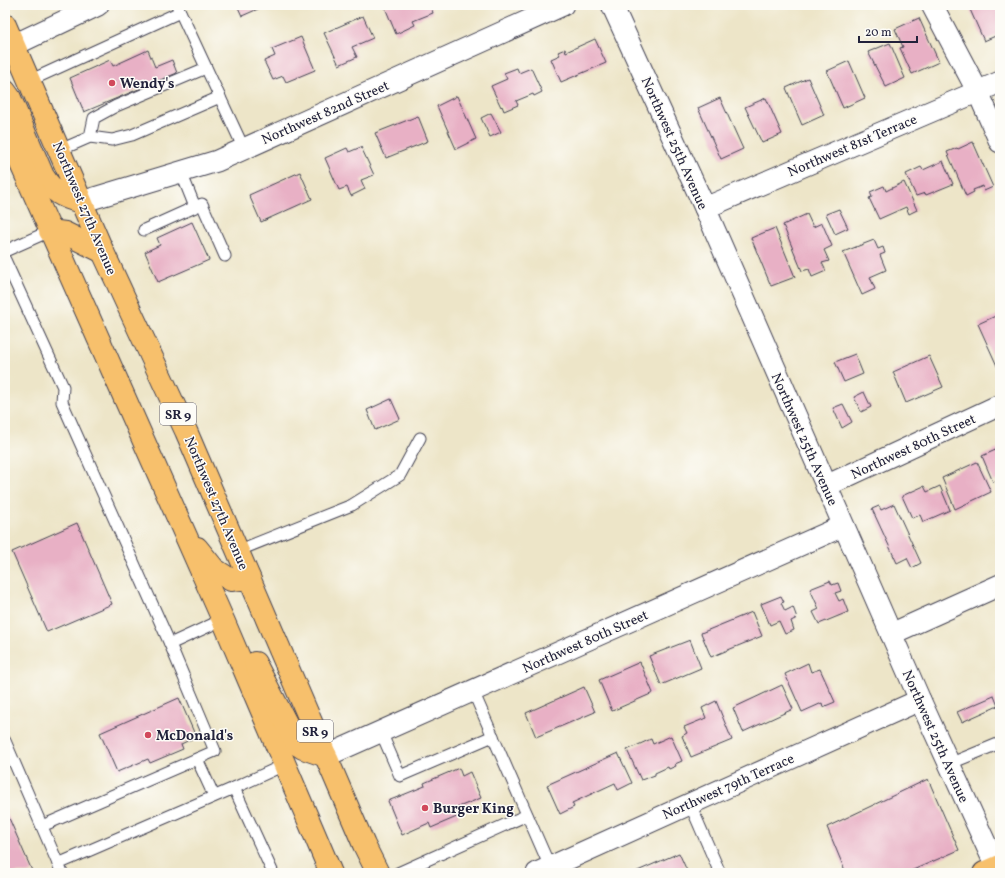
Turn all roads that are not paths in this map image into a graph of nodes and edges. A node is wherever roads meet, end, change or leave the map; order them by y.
1 (98, 5) edge
2 (563, 5) edge
3 (612, 5) edge
4 (932, 5) edge
5 (179, 9) edge
6 (8, 38) edge
7 (206, 68) junction
8 (29, 80) junction
9 (1000, 82) edge
10 (5, 91) edge
11 (978, 92) junction
12 (220, 97) junction
13 (5, 128) edge
14 (90, 137) junction
15 (1000, 142) edge
16 (244, 149) junction
17 (60, 150) junction
18 (181, 172) junction
19 (81, 202) junction
20 (195, 207) junction
21 (704, 208) junction
22 (144, 230) dead end
23 (50, 231) junction
24 (5, 251) edge
25 (104, 252) junction
26 (225, 256) dead end
27 (5, 260) edge
28 (1000, 405) edge
29 (420, 438) dead end
30 (826, 486) junction
31 (843, 526) junction
32 (184, 534) junction
33 (237, 551) junction
34 (249, 578) junction
35 (1000, 585) edge
36 (224, 624) junction
37 (891, 634) junction
38 (170, 644) junction
39 (473, 691) junction
40 (920, 700) junction
41 (381, 732) junction
42 (493, 736) junction
43 (5, 741) edge
44 (1000, 743) edge
45 (326, 756) junction
46 (197, 759) junction
47 (949, 764) junction
48 (284, 765) junction
49 (234, 788) junction
50 (214, 796) junction
51 (690, 804) junction
52 (527, 815) junction
53 (42, 826) junction
54 (60, 868) edge
55 (543, 870) edge
56 (995, 870) edge
57 (273, 873) edge
58 (331, 873) edge
59 (378, 873) edge
60 (398, 873) edge
61 (720, 873) edge

1 - 6 street
2 - 16 street, Northwest 82nd Street
3 - 21 street, Northwest 25th Avenue
4 - 11 street
5 - 7 lane
5 - 8 lane
6 - 8 main road, Northwest 27th Avenue / SR 9
7 - 12 lane
7 - 14 lane
8 - 17 main road, Northwest 27th Avenue / SR 9
9 - 11 street, Northwest 81st Terrace
10 - 19 main road
11 - 15 street
11 - 21 street, Northwest 81st Terrace
12 - 14 lane
12 - 16 lane
13 - 23 main road, SR 9
14 - 17 lane
16 - 18 street, Northwest 82nd Street
17 - 19 main road, Northwest 27th Avenue / SR 9
18 - 19 street, Northwest 82nd Street
18 - 20 lane
19 - 25 main road, Northwest 27th Avenue / SR 9
20 - 22 lane
20 - 26 lane
21 - 30 street, Northwest 25th Avenue
23 - 24 lane
23 - 25 main road
23 - 32 main road, SR 9
25 - 33 main road, Northwest 27th Avenue / SR 9
27 - 38 lane
28 - 30 street, Northwest 80th Street
29 - 33 lane
30 - 31 street, Northwest 25th Avenue
31 - 37 street, Northwest 25th Avenue
31 - 39 street, Northwest 80th Street
32 - 34 main road
32 - 36 main road, SR 9
33 - 34 main road, Northwest 27th Avenue / SR 9
34 - 45 main road, Northwest 27th Avenue / SR 9
35 - 37 street
36 - 38 lane
36 - 45 main road
36 - 48 main road, SR 9
37 - 40 street, Northwest 25th Avenue
38 - 46 lane
39 - 41 street, Northwest 80th Street
39 - 42 lane
40 - 47 street, Northwest 25th Avenue
40 - 51 street, Northwest 79th Terrace
41 - 42 lane
41 - 45 street, Northwest 80th Street
42 - 52 lane
43 - 53 lane
44 - 47 lane
45 - 59 main road, Northwest 27th Avenue / SR 9
46 - 50 lane
46 - 53 lane
47 - 56 street, Northwest 25th Avenue
48 - 49 lane
48 - 58 main road, SR 9
49 - 50 lane
49 - 57 lane
50 - 54 lane
51 - 55 street, Northwest 79th Terrace
51 - 61 lane
52 - 55 lane
52 - 60 lane
53 - 54 lane

